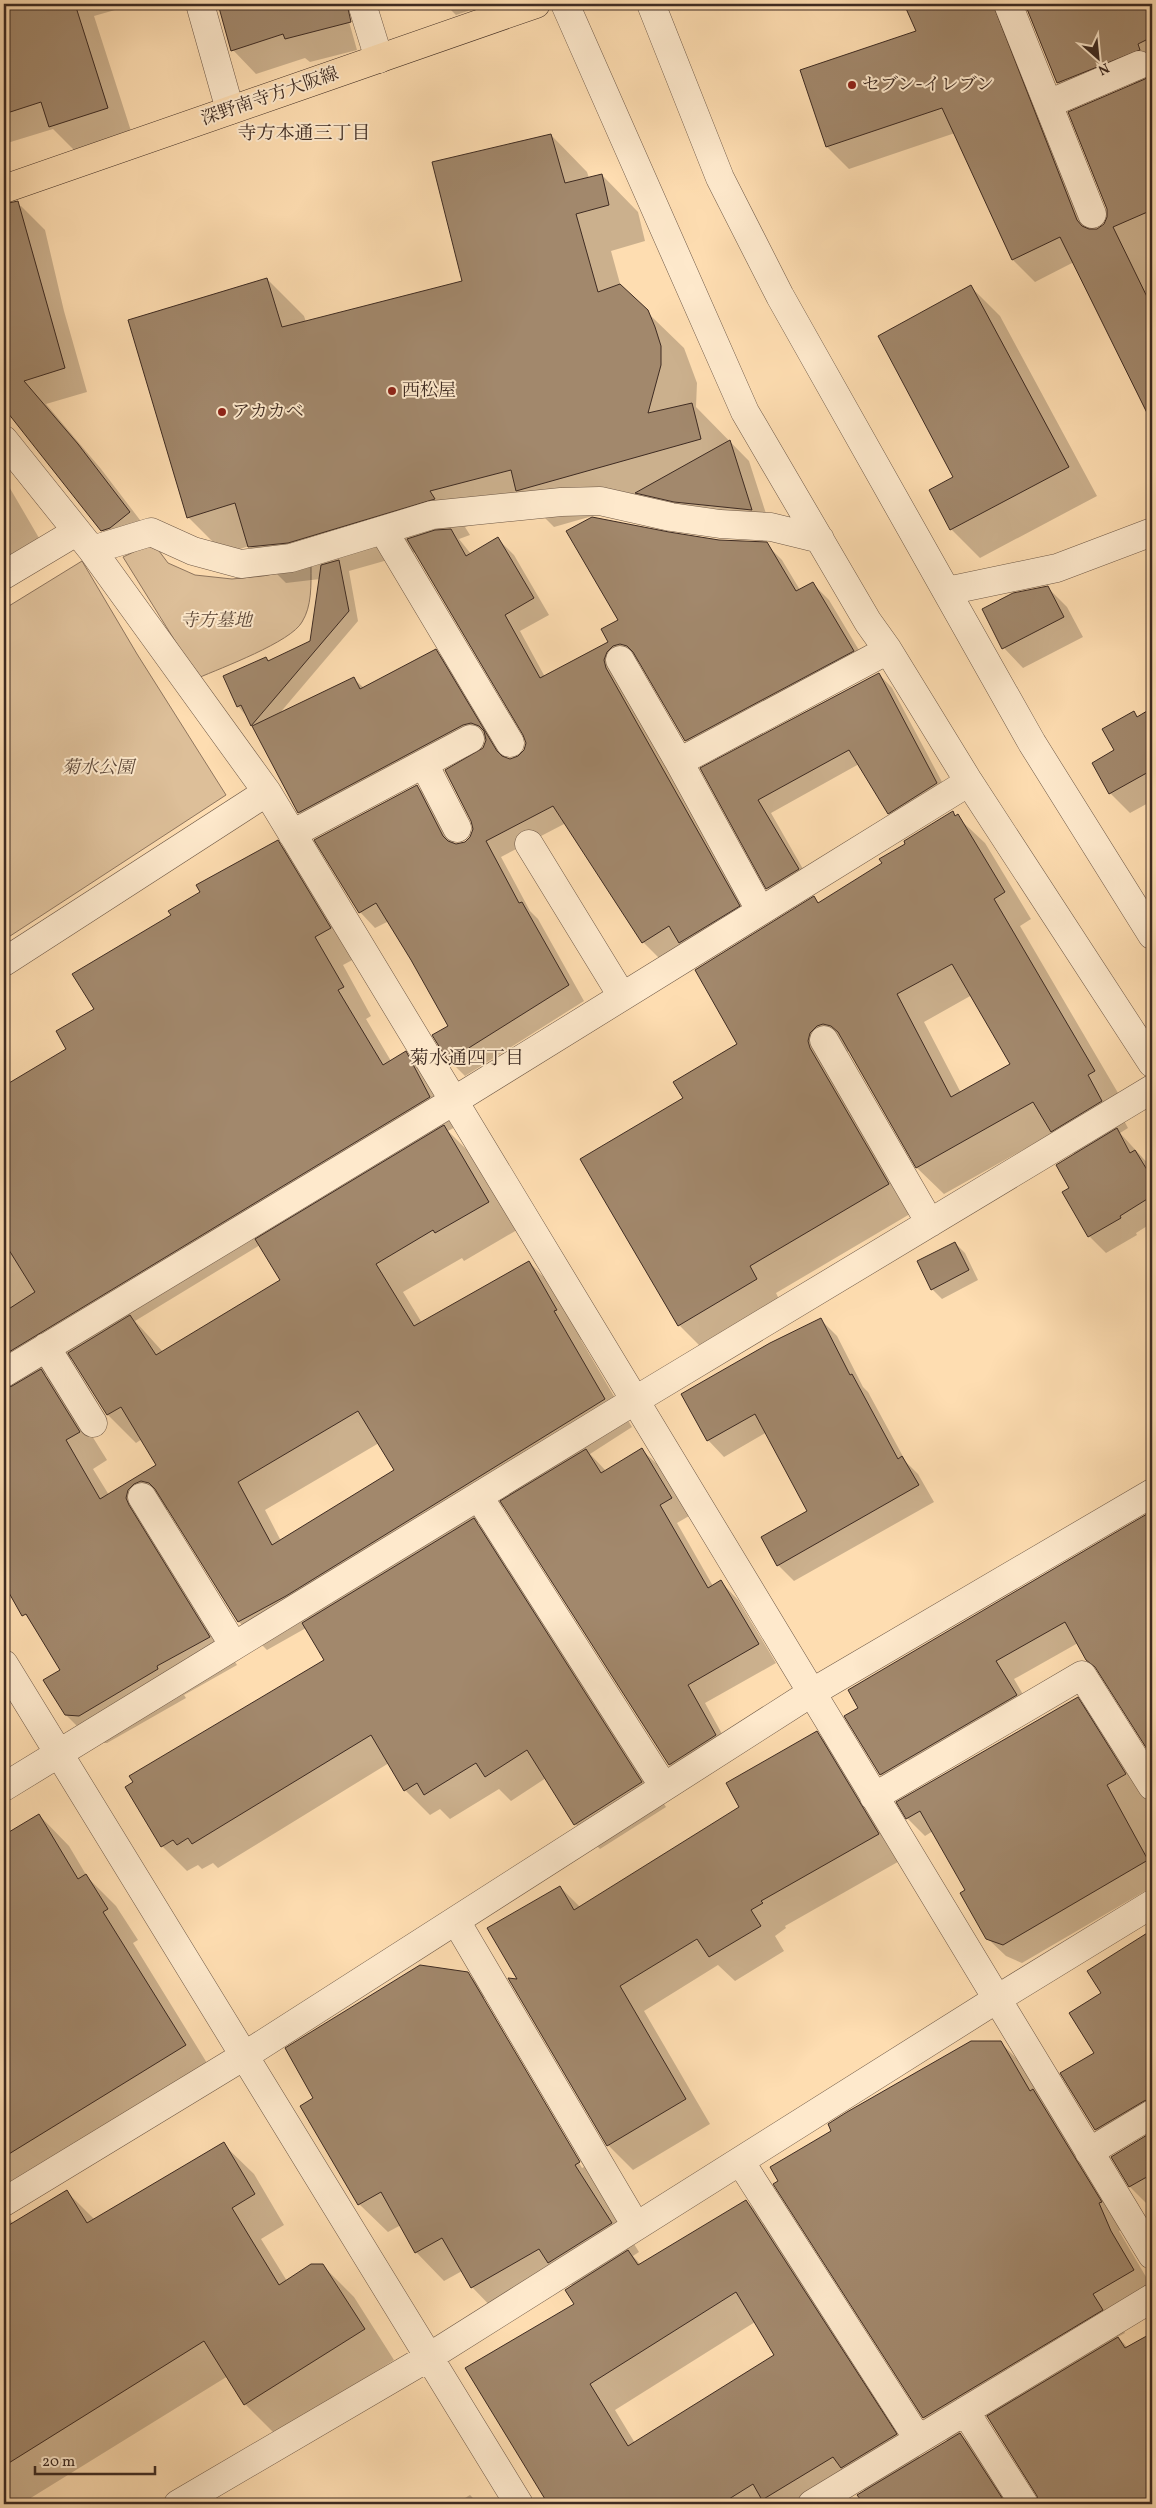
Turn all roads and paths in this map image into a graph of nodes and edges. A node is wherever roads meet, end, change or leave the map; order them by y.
1 (200, 4) edge
2 (362, 4) edge
3 (536, 4) edge
4 (565, 4) edge
5 (651, 4) edge
6 (1008, 4) edge
7 (379, 59) junction
8 (1139, 65) dead end
9 (1048, 104) junction
10 (230, 110) junction
11 (4, 189) edge
12 (1092, 214) dead end
13 (4, 440) edge
14 (383, 530) junction
15 (1152, 532) edge
16 (820, 539) junction
17 (84, 541) junction
18 (4, 575) edge
19 (947, 591) junction
20 (888, 650) junction
21 (620, 660) dead end
22 (470, 739) dead end
23 (510, 743) dead end
24 (678, 762) junction
25 (424, 764) junction
26 (969, 782) junction
27 (267, 792) junction
28 (457, 828) dead end
29 (292, 834) junction
30 (529, 844) dead end
31 (760, 910) junction
32 (1152, 935) edge
33 (4, 962) edge
34 (622, 996) junction
35 (824, 1040) dead end
36 (1152, 1063) edge
37 (1152, 1089) edge
38 (452, 1102) junction
39 (930, 1223) junction
40 (46, 1348) junction
41 (4, 1374) edge
42 (634, 1401) junction
43 (93, 1423) dead end
44 (1152, 1493) edge
45 (480, 1496) junction
46 (142, 1497) dead end
47 (234, 1646) junction
48 (4, 1664) edge
49 (811, 1693) junction
50 (59, 1754) junction
51 (1152, 1786) edge
52 (4, 1787) edge
53 (664, 1787) junction
54 (874, 1797) junction
55 (1152, 1904) edge
56 (456, 1921) junction
57 (997, 1999) junction
58 (244, 2056) junction
59 (1152, 2114) edge
60 (1089, 2152) junction
61 (740, 2161) junction
62 (4, 2202) edge
63 (636, 2226) junction
64 (1152, 2255) edge
65 (1152, 2298) edge
66 (429, 2357) junction
67 (965, 2411) junction
68 (918, 2439) junction
69 (178, 2504) edge
70 (519, 2504) edge
71 (812, 2504) edge
72 (1024, 2504) edge

1 - 10 street
2 - 7 street
3 - 7 main road, 深野南寺方大阪線
4 - 16 street
5 - 19 street
6 - 9 street
7 - 10 main road, 深野南寺方大阪線
8 - 9 street
9 - 12 street
10 - 11 main road, 深野南寺方大阪線
13 - 17 street
14 - 16 street
14 - 17 street
14 - 23 street
15 - 19 street
16 - 20 street
17 - 18 street
17 - 27 street
19 - 32 street
20 - 24 street
20 - 26 street
21 - 24 street
22 - 25 street
24 - 31 street
25 - 28 street
25 - 29 street
26 - 31 street
26 - 36 street
27 - 29 street
27 - 33 street
29 - 38 street
30 - 34 street
31 - 34 street
34 - 38 street
35 - 39 street
37 - 39 street
38 - 40 street
38 - 42 street
39 - 42 street
40 - 41 street
40 - 43 street
42 - 45 street
42 - 49 street
44 - 49 street
45 - 47 street
45 - 53 street
46 - 47 street
47 - 50 street
48 - 50 street
49 - 53 street
49 - 54 street
50 - 52 street
50 - 58 street
51 - 54 street
53 - 56 street
54 - 57 street
55 - 57 street
56 - 58 street
56 - 63 street
57 - 60 street
57 - 61 street
58 - 62 street
58 - 66 street
59 - 60 street
60 - 64 street
61 - 63 street
61 - 68 street
63 - 66 street
65 - 67 street
66 - 69 street
66 - 70 street
67 - 68 street
67 - 72 street
68 - 71 street

